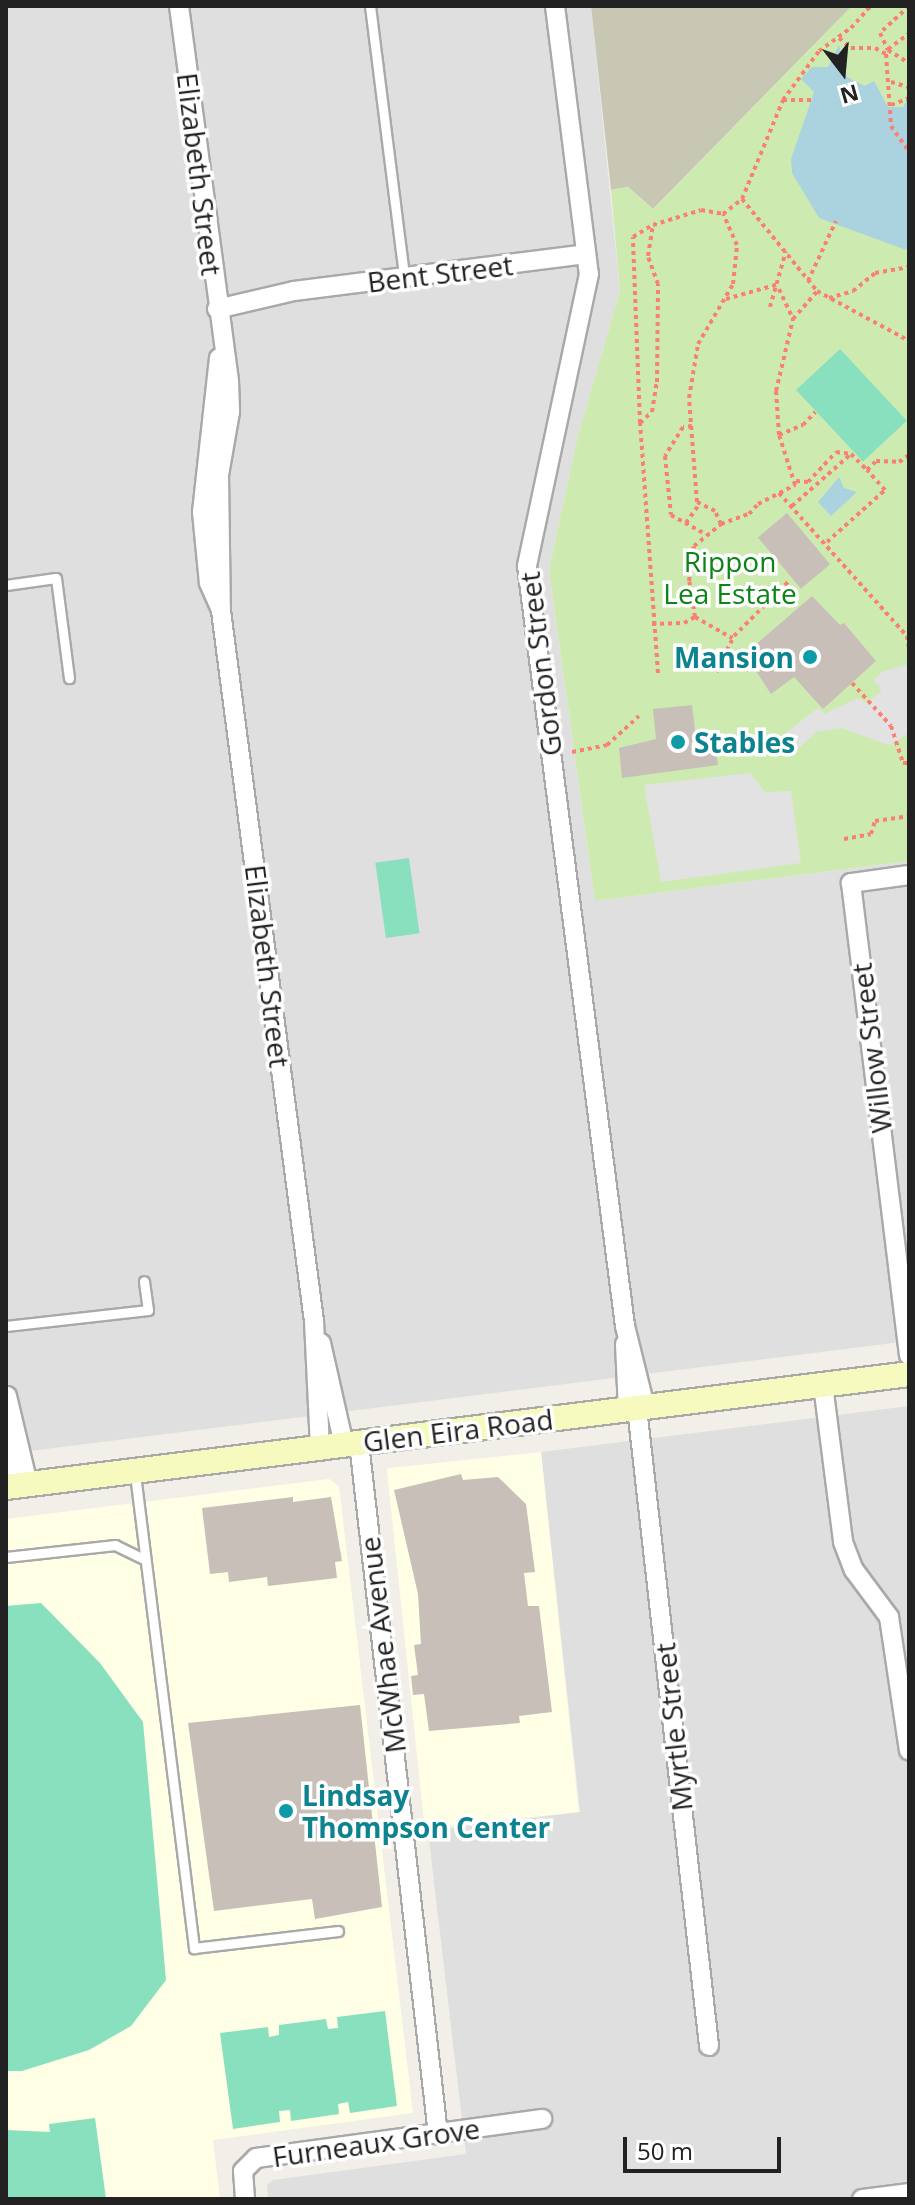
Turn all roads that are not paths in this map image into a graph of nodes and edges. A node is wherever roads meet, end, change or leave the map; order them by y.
1 (179, 6) edge
2 (370, 6) edge
3 (555, 6) edge
4 (586, 254) junction
5 (404, 277) junction
6 (216, 301) junction
7 (6, 585) edge
8 (69, 678) dead end
9 (909, 875) edge
10 (144, 1281) dead end
11 (6, 1326) edge
12 (909, 1355) edge
13 (909, 1374) edge
14 (823, 1385) junction
15 (7, 1390) edge
16 (636, 1408) junction
17 (6, 1437) edge
18 (341, 1445) junction
19 (134, 1471) junction
20 (15, 1485) edge
21 (6, 1557) edge
22 (144, 1559) junction
23 (909, 1751) edge
24 (338, 1931) dead end
25 (709, 2046) dead end
26 (542, 2119) dead end
27 (438, 2134) junction
28 (909, 2193) edge
29 (245, 2199) edge
30 (862, 2199) edge

1 - 6 street, Elizabeth Street
2 - 5 lane
3 - 4 street, Gordon Street
4 - 5 street, Bent Street
4 - 16 street, Gordon Street
5 - 6 street, Bent Street
6 - 18 street, Elizabeth Street
7 - 8 lane
9 - 12 street, Willow Street
10 - 11 lane
13 - 14 main road, Glen Eira Road
14 - 16 main road, Glen Eira Road
14 - 23 street
15 - 17 street
15 - 20 street
16 - 18 main road, Glen Eira Road
16 - 25 street, Myrtle Street
17 - 20 street
18 - 19 main road, Glen Eira Road
18 - 27 street, McWhae Avenue
19 - 20 main road, Glen Eira Road
19 - 22 lane
21 - 22 lane
22 - 24 lane
26 - 27 street, Furneaux Grove
27 - 29 street, Furneaux Grove
28 - 30 street

